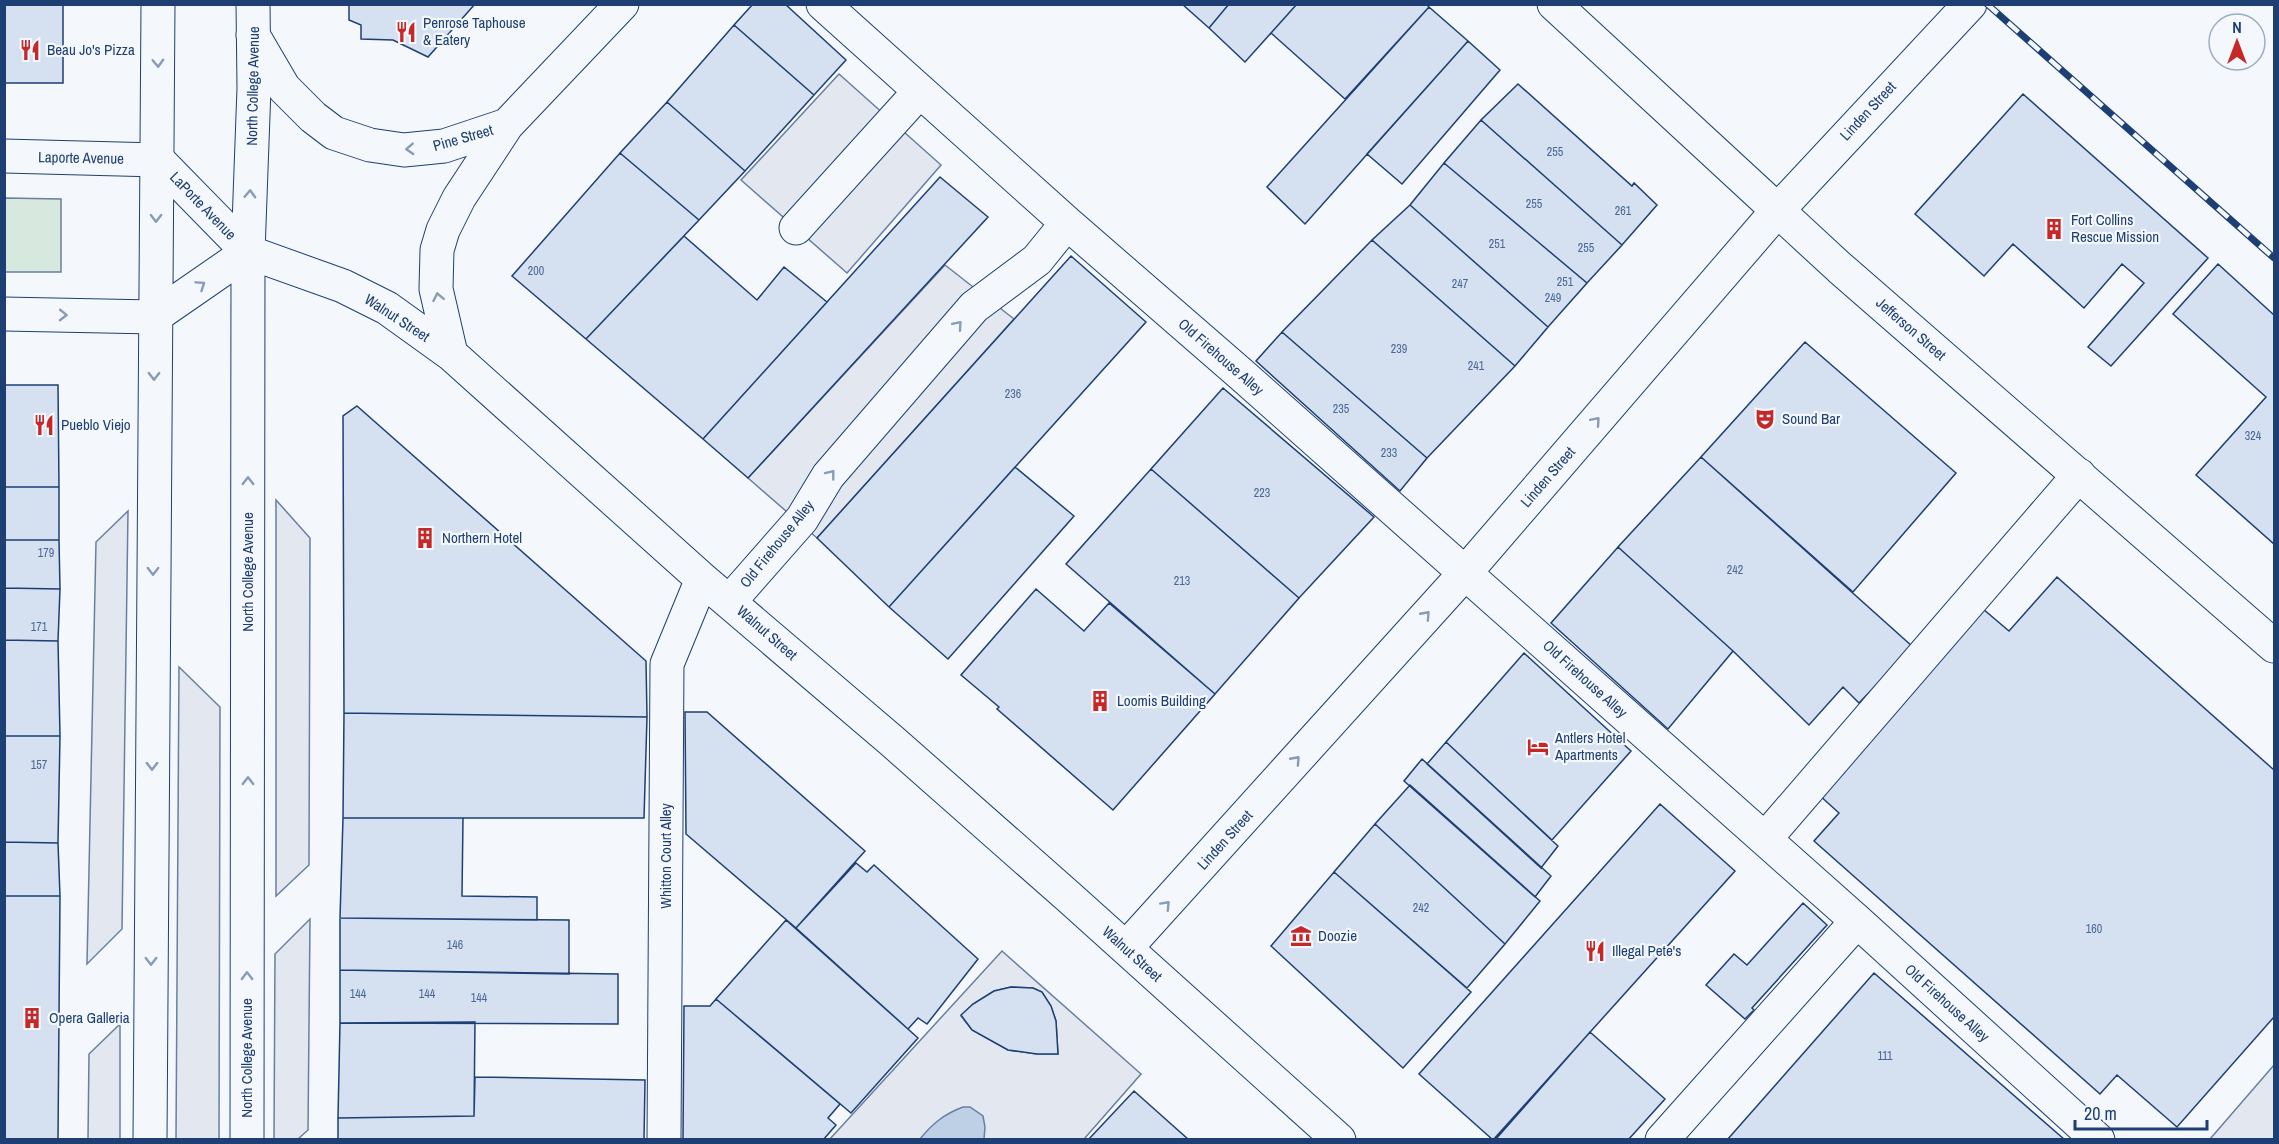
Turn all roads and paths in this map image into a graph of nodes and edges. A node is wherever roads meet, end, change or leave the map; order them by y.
1 (158, 4) edge
2 (622, 4) edge
3 (823, 4) edge
4 (1554, 4) edge
5 (1970, 4) edge
6 (253, 20) edge
7 (920, 91) junction
8 (507, 125) junction
9 (4, 156) edge
10 (158, 160) junction
11 (1777, 211) junction
12 (1067, 223) junction
13 (796, 228) dead end
14 (248, 252) junction
15 (4, 314) edge
16 (154, 317) junction
17 (451, 354) junction
18 (2079, 475) junction
19 (1464, 573) junction
20 (702, 579) junction
21 (730, 601) junction
22 (2274, 646) edge
23 (1765, 839) junction
24 (1857, 921) junction
25 (1126, 948) junction
26 (150, 1140) edge
27 (247, 1140) edge
28 (664, 1140) edge
29 (1339, 1140) edge
30 (1662, 1140) edge
31 (2098, 1140) edge

1 -> 10 main road
2 - 8 main road, Pine Street
3 - 7 main road, Old Firehouse Alley
4 - 11 main road, Jefferson Street
5 - 11 main road, Linden Street
8 -> 6 main road, Pine Street
14 -> 6 main road, North College Avenue
7 - 12 main road, Old Firehouse Alley
7 - 13 main road
17 -> 8 main road, Pine Street
9 - 10 main road, Laporte Avenue
10 - 14 main road, LaPorte Avenue
10 -> 16 main road
11 - 18 main road, Jefferson Street
19 -> 11 main road, Linden Street
12 - 19 main road, Old Firehouse Alley
21 -> 12 main road, Old Firehouse Alley
16 -> 14 main road
14 - 17 main road, Walnut Street
27 -> 14 main road, North College Avenue
15 -> 16 main road
16 -> 26 main road
17 - 20 main road, Walnut Street
18 - 22 main road, Jefferson Street
18 - 23 main road
19 - 23 main road, Old Firehouse Alley
25 -> 19 main road, Linden Street
20 - 21 main road, Walnut Street
20 - 28 main road, Whitton Court Alley
21 - 25 main road, Walnut Street
23 - 24 main road, Old Firehouse Alley
24 - 30 main road
24 - 31 main road, Old Firehouse Alley
25 - 29 main road, Walnut Street

